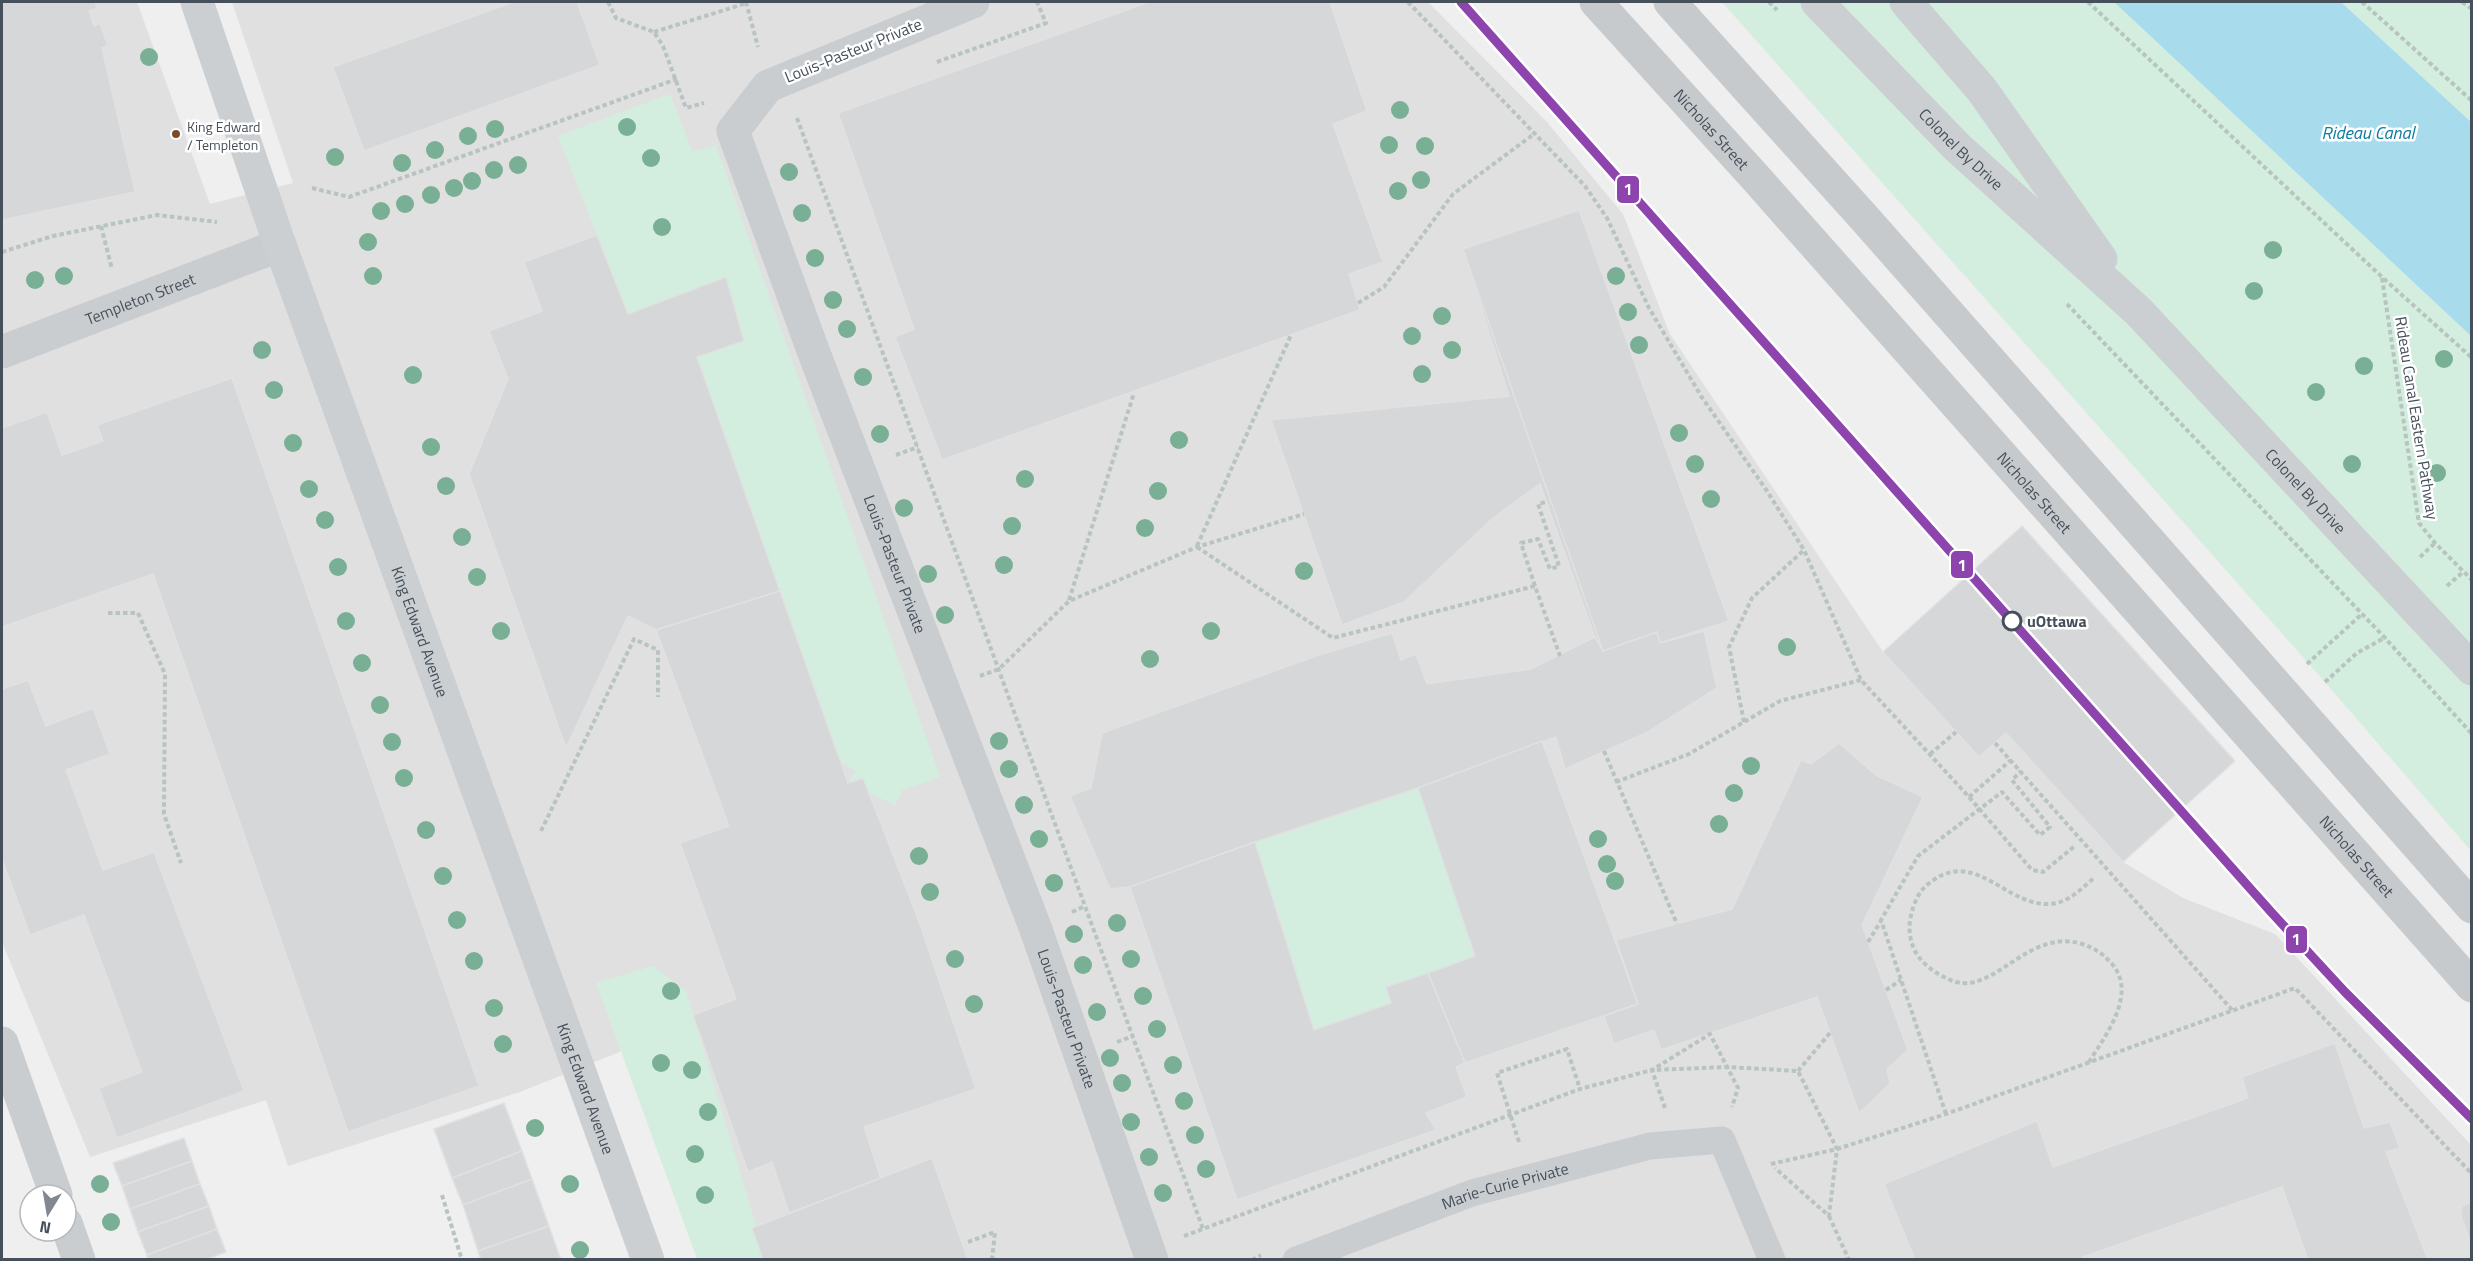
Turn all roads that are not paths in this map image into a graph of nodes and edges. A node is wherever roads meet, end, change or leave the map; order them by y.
1 (197, 2) edge
2 (973, 2) edge
3 (1596, 2) edge
4 (1670, 2) edge
5 (1817, 2) edge
6 (1906, 2) edge
7 (280, 244) junction
8 (2139, 312) junction
9 (2, 352) edge
10 (2472, 669) edge
11 (2472, 907) edge
12 (2472, 986) edge
13 (2, 1043) edge
14 (52, 1183) edge
15 (73, 1243) edge
16 (79, 1260) edge
17 (648, 1260) edge
18 (1152, 1260) edge
19 (1296, 1260) edge
20 (1772, 1260) edge

1 - 7 main road, King Edward Avenue
2 - 18 street, Louis-Pasteur Private
3 - 12 main road, Nicholas Street
4 - 11 main road
5 - 8 main road, Colonel By Drive
6 - 8 main road, Colonel By Drive
7 - 9 street, Templeton Street
7 - 17 main road, King Edward Avenue
8 - 10 main road, Colonel By Drive
13 - 14 street
15 - 16 street
19 - 20 street, Marie-Curie Private

